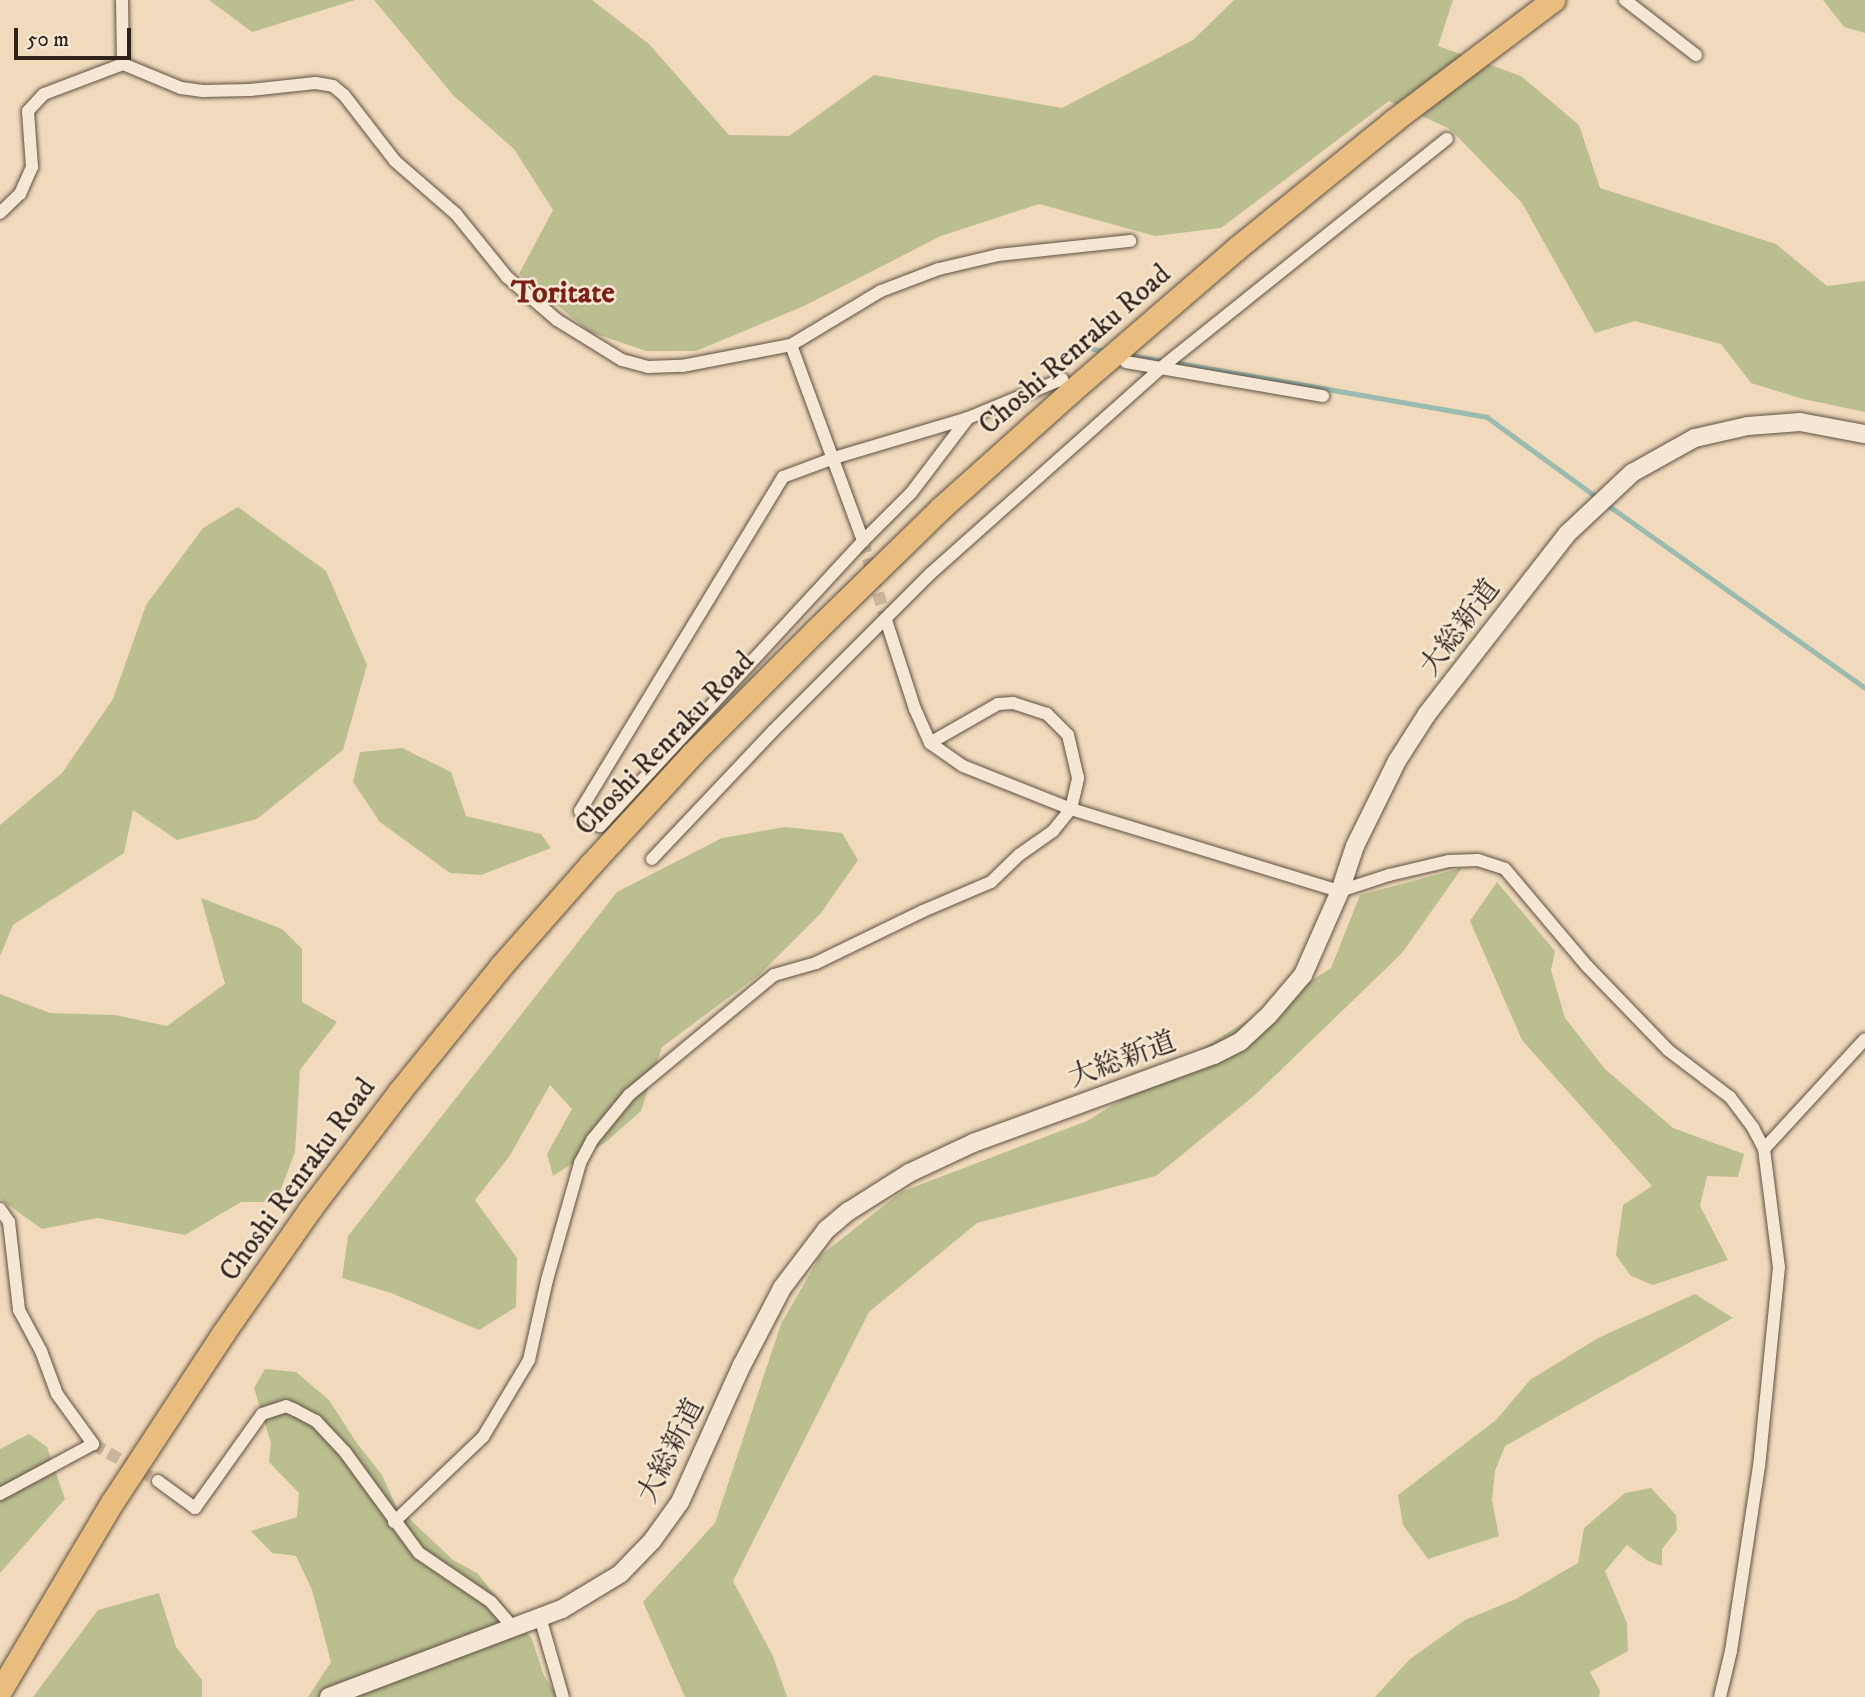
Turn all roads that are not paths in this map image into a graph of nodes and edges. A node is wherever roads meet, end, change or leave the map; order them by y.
1 (122, 0) edge
2 (1553, 0) edge
3 (1625, 0) edge
4 (1696, 55) dead end
5 (123, 64) junction
6 (1447, 139) dead end
7 (0, 213) edge
8 (1130, 241) dead end
9 (791, 345) junction
10 (1119, 356) junction
11 (1162, 367) junction
12 (1062, 379) dead end
13 (1323, 396) dead end
14 (968, 418) junction
15 (1865, 434) edge
16 (834, 458) junction
17 (863, 541) junction
18 (886, 620) junction
19 (930, 743) junction
20 (1071, 809) junction
21 (652, 859) dead end
22 (1340, 891) junction
23 (1865, 1039) edge
24 (1764, 1150) junction
25 (0, 1209) edge
26 (158, 1481) tunnel mouth
27 (0, 1494) edge
28 (394, 1522) junction
29 (540, 1617) junction
30 (514, 1628) junction
31 (0, 1691) edge
32 (329, 1697) edge
33 (563, 1697) edge
34 (1720, 1697) edge

1 - 5 street
2 - 10 highway, Choshi Renraku Road
3 - 4 street
5 - 7 street
5 - 9 street
6 - 11 street
8 - 9 street
9 - 16 street
10 - 11 street
10 - 31 highway, Choshi Renraku Road
11 - 13 street
11 - 18 street
12 - 14 street
14 - 16 street
14 - 17 street
15 - 22 street, 大総新道
16 - 17 street
16 - 17 street
18 - 19 street
18 - 21 street
19 - 20 street
19 - 20 street
20 - 22 street
20 - 28 street
22 - 24 street
22 - 29 street, 大総新道
23 - 24 street
24 - 34 street
25 - 27 street
26 - 28 street
28 - 30 street
29 - 30 street, 大総新道
29 - 33 street
30 - 32 street, 大総新道

